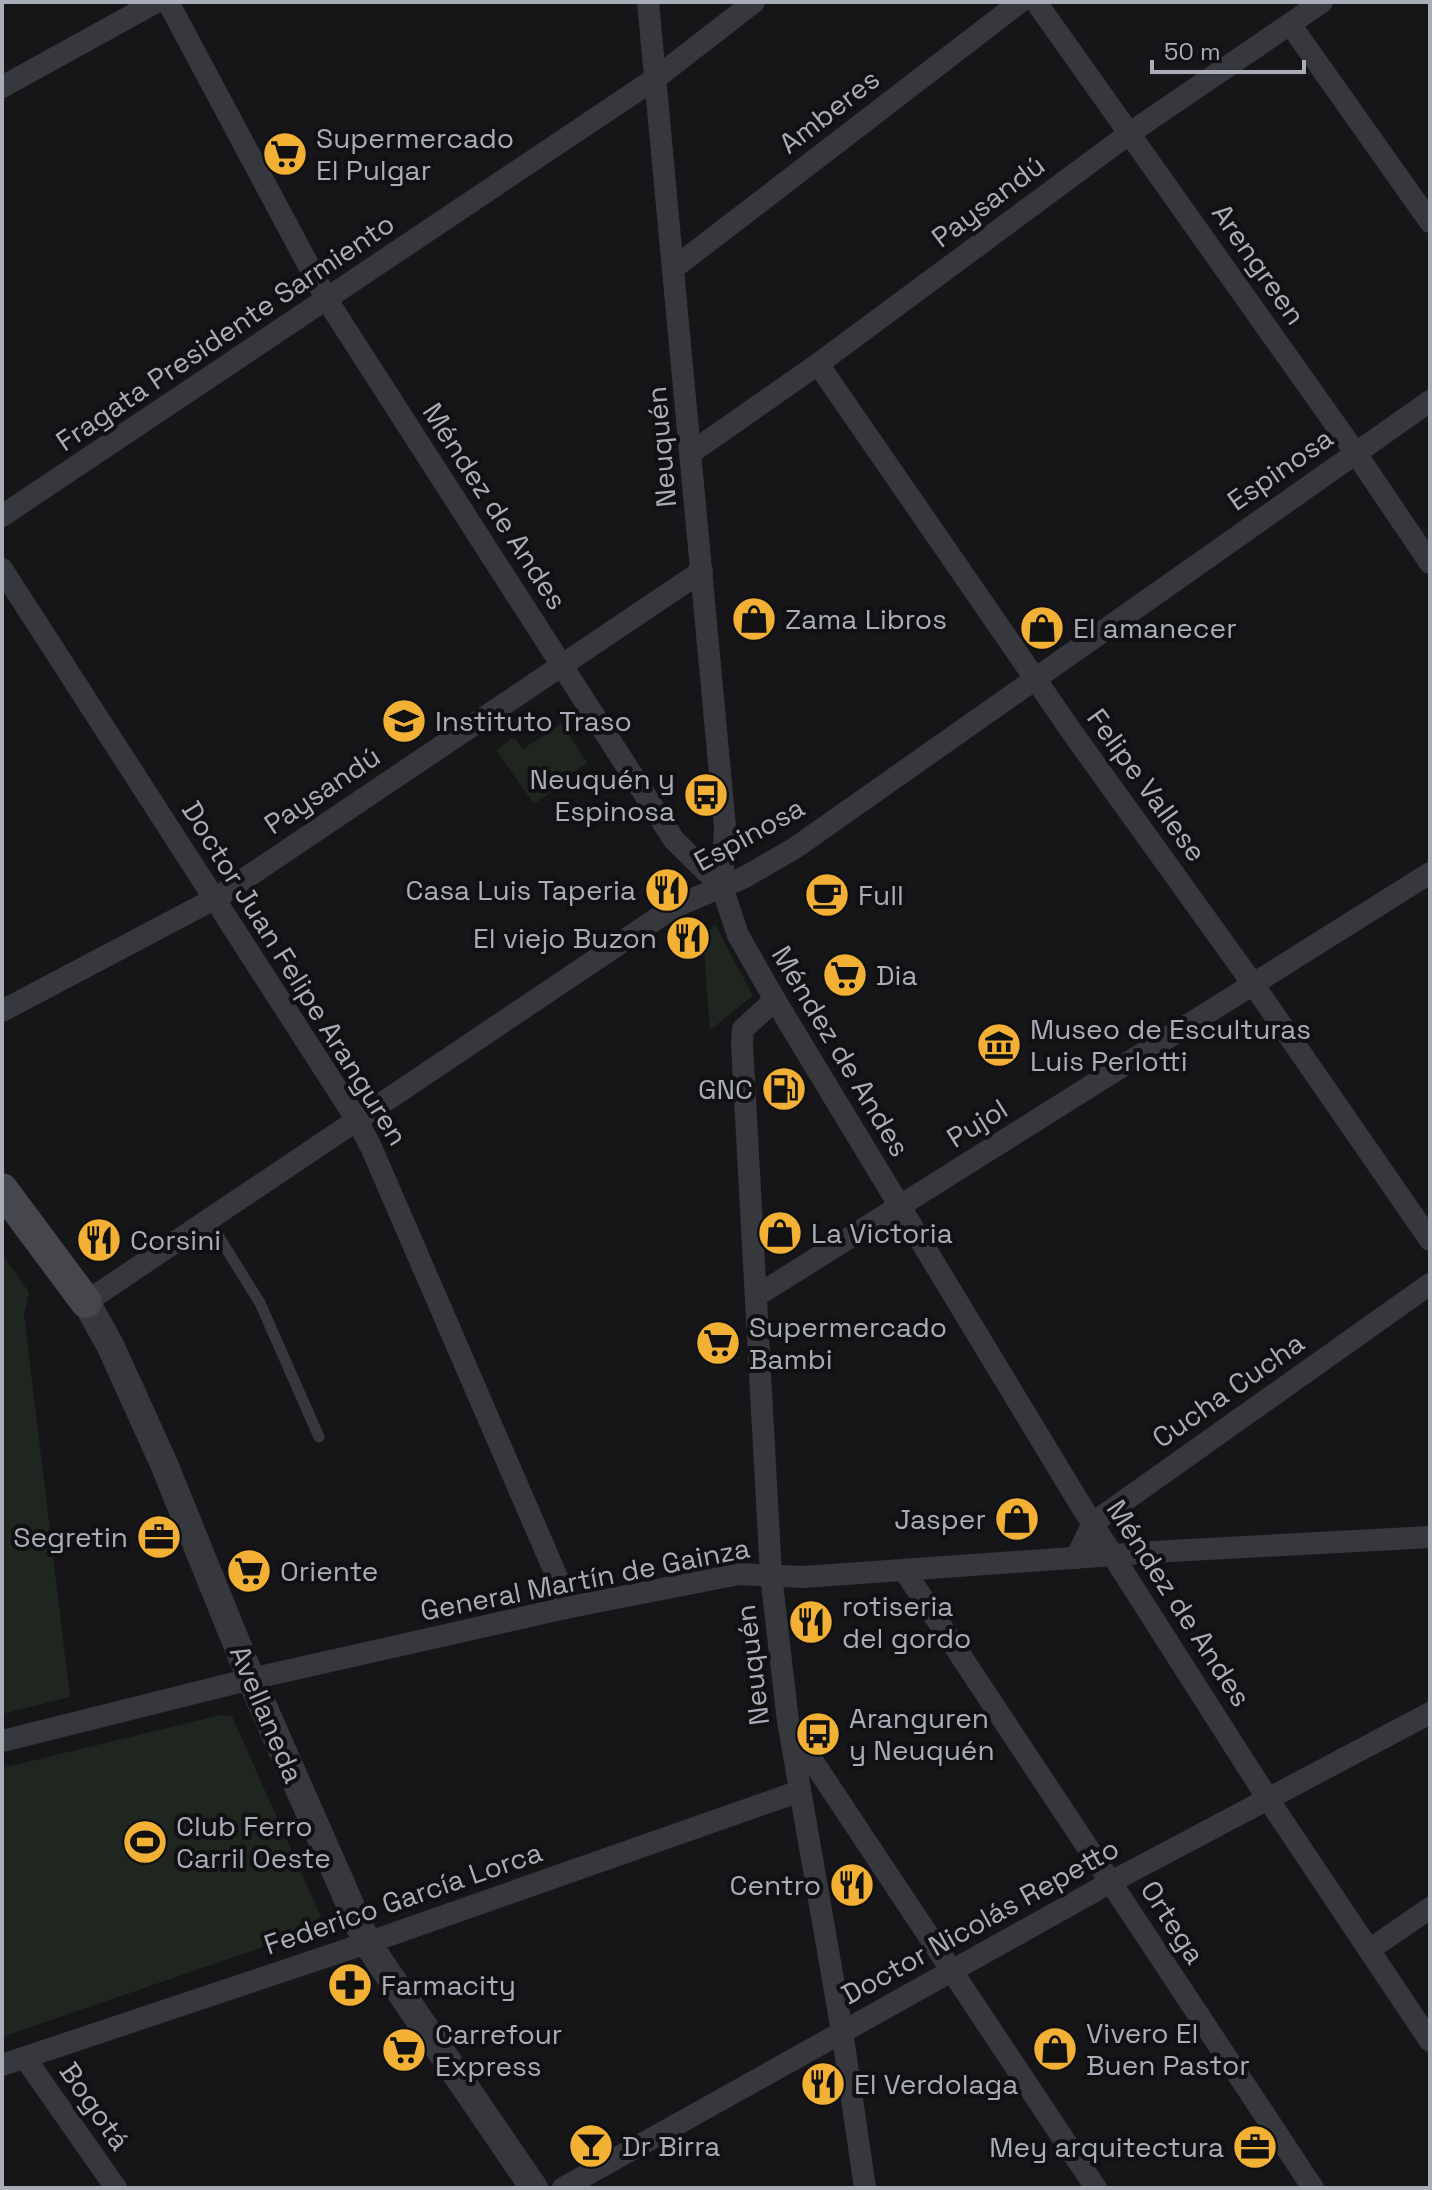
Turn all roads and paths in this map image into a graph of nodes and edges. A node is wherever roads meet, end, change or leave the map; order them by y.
1 (156, 2) edge
2 (168, 2) edge
3 (648, 2) edge
4 (754, 2) edge
5 (1020, 2) edge
6 (1036, 2) edge
7 (1322, 2) edge
8 (1290, 24) junction
9 (656, 78) junction
10 (2, 87) edge
11 (1130, 133) junction
12 (1430, 222) edge
13 (674, 268) junction
14 (327, 300) junction
15 (818, 364) junction
16 (1430, 401) edge
17 (692, 452) junction
18 (1355, 452) junction
19 (2, 516) edge
20 (1430, 563) edge
21 (2, 569) edge
22 (702, 571) junction
23 (562, 665) junction
24 (1036, 678) junction
25 (1430, 873) edge
26 (722, 887) junction
27 (216, 898) junction
28 (1253, 984) junction
29 (775, 1000) junction
30 (2, 1011) edge
31 (357, 1120) junction
32 (2, 1189) edge
33 (899, 1207) junction
34 (209, 1221) junction
35 (1430, 1240) edge
36 (1430, 1284) edge
37 (758, 1295) junction
38 (86, 1302) junction
39 (319, 1437) dead end
40 (1093, 1523) junction
41 (1430, 1537) edge
42 (1114, 1556) junction
43 (1076, 1558) junction
44 (904, 1570) junction
45 (771, 1575) junction
46 (570, 1607) junction
47 (251, 1679) junction
48 (1430, 1713) edge
49 (788, 1721) junction
50 (2, 1741) edge
51 (800, 1791) junction
52 (1268, 1799) junction
53 (1111, 1882) junction
54 (1430, 1908) edge
55 (367, 1943) junction
56 (1369, 1950) junction
57 (951, 1970) junction
58 (842, 2031) junction
59 (1430, 2041) edge
60 (2, 2051) edge
61 (25, 2058) junction
62 (2, 2065) edge
63 (2, 2077) edge
64 (116, 2188) edge
65 (534, 2188) edge
66 (563, 2188) edge
67 (865, 2188) edge
68 (1096, 2188) edge
69 (1313, 2188) edge

1 - 10 street
2 - 14 street, Méndez de Andes
3 - 9 street, Neuquén
4 - 9 street, Fragata Presidente Sarmiento
5 - 13 street, Amberes
6 - 11 street, Arengreen
7 - 8 street, Paysandú
8 - 11 street, Paysandú
8 - 12 street
9 - 13 street, Neuquén
9 - 14 street, Fragata Presidente Sarmiento
11 - 15 street, Paysandú
11 - 18 street, Arengreen
13 - 17 street, Neuquén
14 - 19 street, Fragata Presidente Sarmiento
14 - 23 street, Méndez de Andes
15 - 17 street, Paysandú
15 - 24 street, Felipe Vallese
16 - 18 street, Espinosa
17 - 22 street, Neuquén
18 - 20 street, Arengreen
18 - 24 street, Espinosa
21 - 27 street, Doctor Juan Felipe Aranguren
22 - 23 street, Paysandú
22 - 26 street, Neuquén
23 - 26 street, Méndez de Andes
23 - 27 street, Paysandú
24 - 26 street, Espinosa
24 - 28 street, Felipe Vallese
25 - 28 street, Pujol
26 - 29 street, Méndez de Andes
26 - 31 street, Espinosa
27 - 30 street, Paysandú
27 - 31 street, Doctor Juan Felipe Aranguren
28 - 33 street, Pujol
28 - 35 street, Felipe Vallese
29 - 33 street, Méndez de Andes
29 - 37 street, Neuquén
31 - 34 street, Espinosa
31 - 46 street, Doctor Juan Felipe Aranguren
32 - 38 main road
33 - 37 street, Pujol
33 - 40 street, Méndez de Andes
34 - 38 street, Espinosa
34 - 39 lane
36 - 40 street, Cucha Cucha
37 - 45 street, Neuquén
38 - 47 street, Avellaneda
40 - 42 street, Méndez de Andes
40 - 43 street, Cucha Cucha
41 - 42 street, General Martín de Gainza
42 - 43 street, General Martín de Gainza
42 - 52 street, Méndez de Andes
43 - 44 street, General Martín de Gainza
44 - 45 street, General Martín de Gainza
44 - 53 street, Ortega
45 - 46 street, General Martín de Gainza
45 - 49 street, Neuquén
46 - 47 street, General Martín de Gainza
47 - 50 street, General Martín de Gainza
47 - 55 street, Avellaneda
48 - 52 street, Doctor Nicolás Repetto
49 - 51 street, Neuquén
49 - 57 street
51 - 55 street, Federico García Lorca
51 - 58 street, Neuquén
52 - 53 street, Doctor Nicolás Repetto
52 - 56 street, Méndez de Andes
53 - 57 street, Doctor Nicolás Repetto
53 - 69 street, Ortega
54 - 56 street
55 - 61 street, Federico García Lorca
55 - 65 street, Avellaneda
56 - 59 street, Méndez de Andes
57 - 58 street, Doctor Nicolás Repetto
57 - 68 street
58 - 66 street, Doctor Nicolás Repetto
58 - 67 street, Neuquén
60 - 61 street
61 - 62 street, Federico García Lorca
61 - 63 street, Federico García Lorca
61 - 64 street, Bogotá

